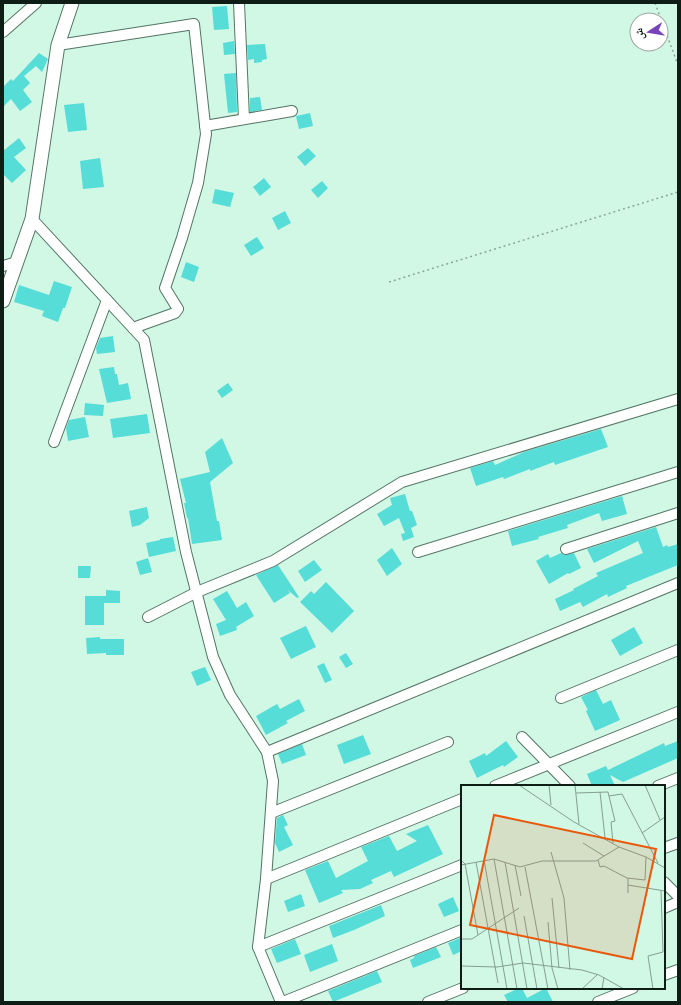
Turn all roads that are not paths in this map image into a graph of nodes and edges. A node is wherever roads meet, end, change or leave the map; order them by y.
1 (36, 3) edge
2 (72, 3) edge
3 (239, 3) edge
4 (3, 32) edge
5 (58, 45) junction
6 (292, 111) dead end
7 (244, 119) junction
8 (205, 126) junction
9 (32, 219) junction
10 (17, 262) junction
11 (3, 266) edge
12 (107, 300) junction
13 (3, 301) edge
14 (133, 328) junction
15 (678, 399) edge
16 (54, 442) dead end
17 (678, 472) edge
18 (678, 513) edge
19 (566, 549) dead end
20 (418, 552) dead end
21 (678, 583) edge
22 (196, 592) junction
23 (148, 617) dead end
24 (678, 650) edge
25 (561, 698) dead end
26 (678, 712) edge
27 (522, 737) dead end
28 (448, 742) dead end
29 (267, 752) junction
30 (549, 764) junction
31 (678, 778) edge
32 (497, 785) edge
33 (569, 785) edge
34 (660, 785) edge
35 (461, 800) edge
36 (271, 812) junction
37 (678, 843) edge
38 (665, 848) edge
39 (461, 865) edge
40 (266, 879) junction
41 (665, 883) edge
42 (678, 896) edge
43 (678, 902) edge
44 (665, 908) edge
45 (461, 930) edge
46 (258, 947) junction
47 (678, 970) edge
48 (665, 975) edge
49 (461, 989) edge
50 (630, 989) edge
51 (282, 1002) edge
52 (428, 1002) edge
53 (598, 1002) edge

1 - 4 street
2 - 5 street
3 - 7 street
5 - 8 street
5 - 9 street
6 - 7 street
7 - 8 street
8 - 14 street
9 - 10 street
9 - 12 street
10 - 11 street
10 - 13 street
12 - 14 street
12 - 16 street
14 - 22 street
15 - 22 street
17 - 20 street
18 - 19 street
21 - 29 street
22 - 23 street
22 - 29 street
24 - 25 street
26 - 30 street
27 - 30 street
28 - 36 street
29 - 36 street
30 - 32 street
30 - 33 street
31 - 34 street
35 - 40 street
36 - 40 street
37 - 38 street
39 - 46 street
40 - 46 street
41 - 42 street
43 - 44 street
45 - 51 street
46 - 51 street
47 - 48 street
49 - 52 street
50 - 53 street

